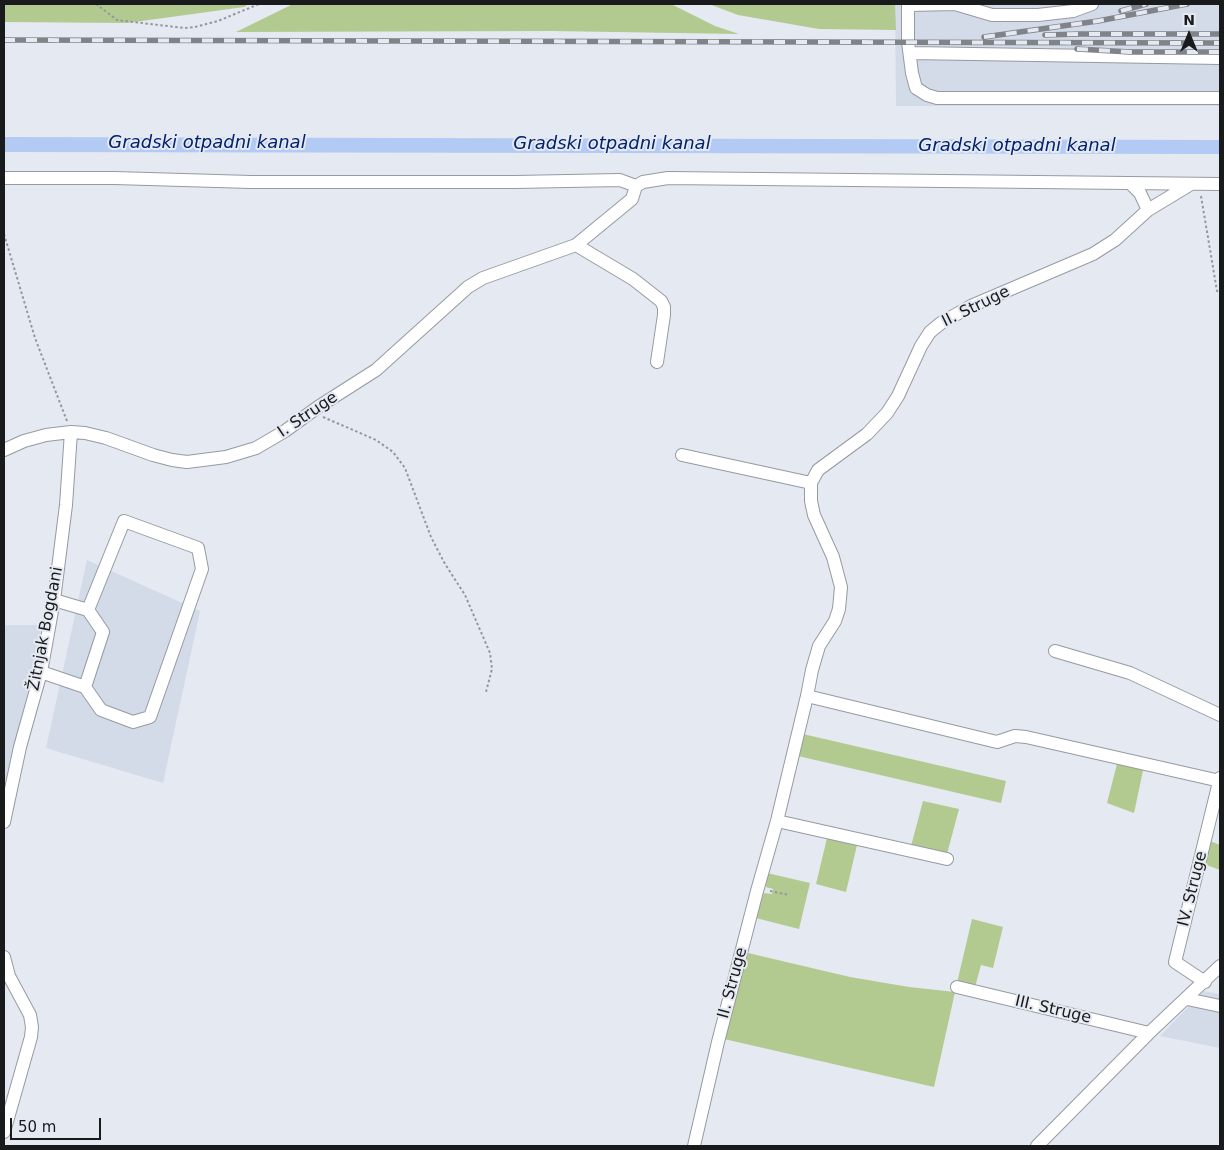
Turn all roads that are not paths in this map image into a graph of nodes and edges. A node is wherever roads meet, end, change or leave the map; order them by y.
1 (908, 4) edge
2 (955, 4) edge
3 (1092, 4) edge
4 (911, 53) junction
5 (1220, 58) edge
6 (1220, 98) edge
7 (4, 178) edge
8 (1130, 183) junction
9 (1195, 184) junction
10 (1220, 184) edge
11 (636, 186) junction
12 (1148, 210) junction
13 (576, 245) junction
14 (657, 362) dead end
15 (71, 432) junction
16 (4, 450) edge
17 (682, 455) dead end
18 (811, 483) junction
19 (54, 600) junction
20 (88, 610) junction
21 (1055, 651) dead end
22 (41, 672) junction
23 (85, 687) junction
24 (808, 696) junction
25 (1220, 715) edge
26 (1220, 780) edge
27 (777, 821) junction
28 (4, 822) edge
29 (947, 859) dead end
30 (4, 957) edge
31 (1220, 966) edge
32 (1204, 982) junction
33 (956, 987) dead end
34 (1187, 998) junction
35 (1220, 1006) edge
36 (1149, 1033) junction
37 (4, 1132) edge
38 (694, 1146) edge
39 (1037, 1146) edge

1 - 2 street
1 - 4 street
2 - 3 street
4 - 5 street
4 - 6 street
7 - 11 street
8 - 9 street
8 - 11 street
8 - 12 street
9 - 10 street
9 - 12 street, II. Struge
11 - 13 street, I. Struge
12 - 18 street, II. Struge
13 - 14 street
13 - 15 street, I. Struge
15 - 16 street, I. Struge
15 - 19 street, Žitnjak Bogdani
17 - 18 street
18 - 24 street, II. Struge
19 - 20 street
19 - 22 street, Žitnjak Bogdani
20 - 23 street
20 - 23 street
21 - 25 street
22 - 23 street
22 - 28 street, Žitnjak Bogdani
24 - 26 street, IV. Struge
24 - 27 street, II. Struge
26 - 32 street, IV. Struge
27 - 29 street
27 - 38 street, II. Struge
30 - 37 street
31 - 32 street
32 - 34 street
33 - 36 street, III. Struge
34 - 35 street
34 - 36 street
36 - 39 street

